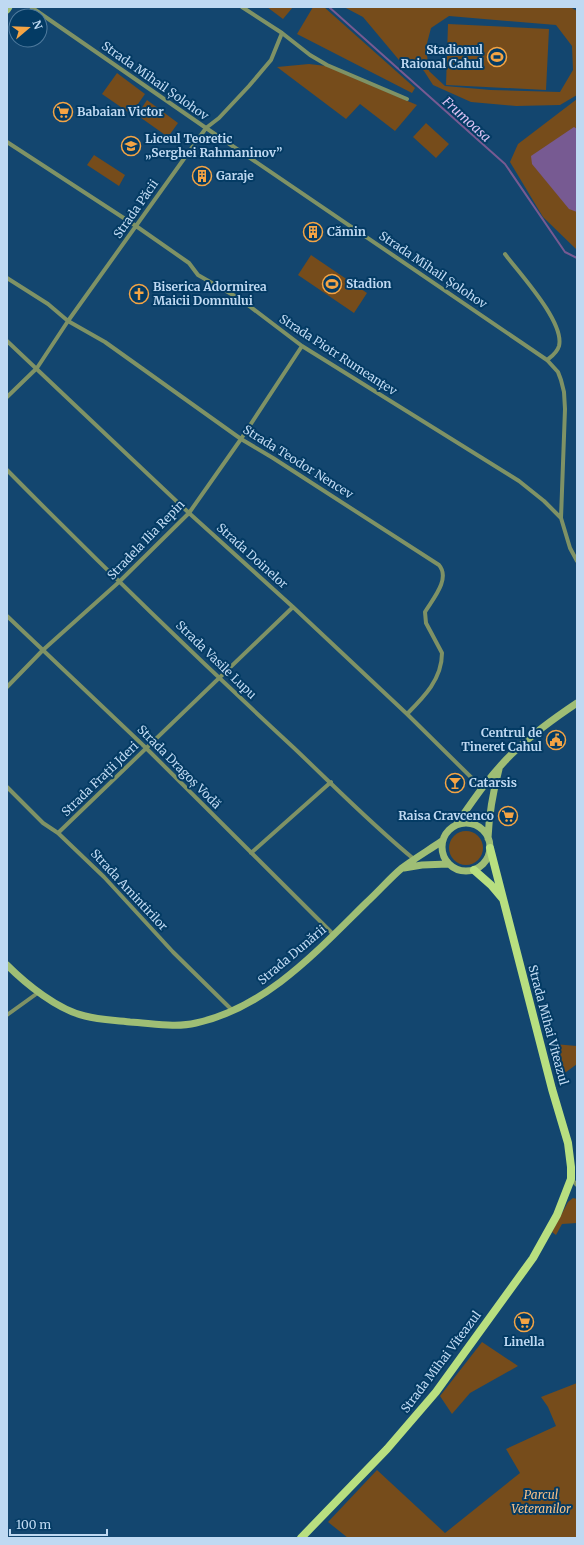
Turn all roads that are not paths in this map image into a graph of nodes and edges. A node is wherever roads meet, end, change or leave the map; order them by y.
1 (9, 7) edge
2 (31, 7) edge
3 (242, 7) edge
4 (7, 10) edge
5 (282, 33) junction
6 (406, 99) dead end
7 (206, 128) junction
8 (7, 142) edge
9 (136, 226) junction
10 (505, 254) dead end
11 (7, 278) edge
12 (68, 321) junction
13 (7, 342) edge
14 (302, 346) junction
15 (547, 360) junction
16 (37, 368) junction
17 (7, 397) edge
18 (241, 439) junction
19 (7, 470) edge
20 (189, 513) junction
21 (561, 518) junction
22 (577, 561) edge
23 (119, 582) junction
24 (293, 608) junction
25 (7, 616) edge
26 (43, 650) junction
27 (219, 678) junction
28 (7, 687) edge
29 (577, 703) edge
30 (407, 714) junction
31 (146, 748) junction
32 (500, 767) junction
33 (331, 782) junction
34 (7, 787) edge
35 (482, 788) junction
36 (456, 825) junction
37 (58, 833) junction
38 (488, 838) junction
39 (442, 841) junction
40 (490, 848) junction
41 (251, 853) junction
42 (415, 860) junction
43 (448, 864) junction
44 (402, 869) junction
45 (474, 870) junction
46 (504, 900) junction
47 (334, 935) junction
48 (7, 965) edge
49 (39, 992) junction
50 (233, 1011) junction
51 (7, 1015) edge
52 (575, 1181) edge
53 (301, 1538) edge

1 - 4 main road
2 - 7 street, Strada Mihail Șolohov
3 - 5 street
5 - 6 street
5 - 7 street, Strada Păcii
7 - 9 street, Strada Păcii
7 - 15 street, Strada Mihail Șolohov
8 - 9 street, Strada Piotr Rumeanțev
9 - 12 street, Strada Păcii
9 - 14 street, Strada Piotr Rumeanțev
10 - 15 street
11 - 12 street, Strada Teodor Nencev
12 - 16 street, Strada Păcii
12 - 18 street, Strada Teodor Nencev
13 - 16 street, Strada Doinelor
14 - 18 street, Stradela Ilia Repin
14 - 21 street, Strada Piotr Rumeanțev
15 - 21 street, Strada Mihail Șolohov
16 - 17 street, Strada Păcii
16 - 20 street, Strada Doinelor
18 - 20 street, Stradela Ilia Repin
18 - 30 street, Strada Teodor Nencev
19 - 23 street, Strada Vasile Lupu
20 - 23 street, Stradela Ilia Repin
20 - 24 street, Strada Doinelor
21 - 22 street, Strada Piotr Rumeanțev
23 - 26 street, Stradela Ilia Repin
23 - 27 street, Strada Vasile Lupu
24 - 27 street, Strada Frații Jderi
24 - 30 street, Strada Doinelor
25 - 26 street, Strada Dragoș Vodă
26 - 28 street, Stradela Ilia Repin
26 - 31 street, Strada Dragoș Vodă
27 - 31 street, Strada Frații Jderi
27 - 33 street, Strada Vasile Lupu
29 - 32 main road
30 - 35 street, Strada Doinelor
31 - 37 street, Strada Frații Jderi
31 - 41 street, Strada Dragoș Vodă
32 - 35 main road
32 - 38 main road
33 - 41 street
33 - 42 street, Strada Vasile Lupu
34 - 37 street, Strada Amintirilor
35 - 36 main road
36 - 38 main road
36 - 39 main road
37 - 50 street, Strada Amintirilor
38 - 40 main road
39 - 42 main road, Strada Dunării
39 - 43 main road
40 - 45 main road
40 - 46 main road, Strada Mihai Viteazul
41 - 47 street, Strada Dragoș Vodă
42 - 44 main road, Strada Dunării
43 - 44 main road
43 - 45 main road
44 - 47 main road, Strada Dunării
45 - 46 main road, Strada Mihai Viteazul
46 - 52 main road, Strada Mihai Viteazul
47 - 50 main road, Strada Dunării
48 - 49 main road, Strada Dunării
49 - 50 main road, Strada Dunării
49 - 51 street
52 - 53 main road, Strada Mihai Viteazul

